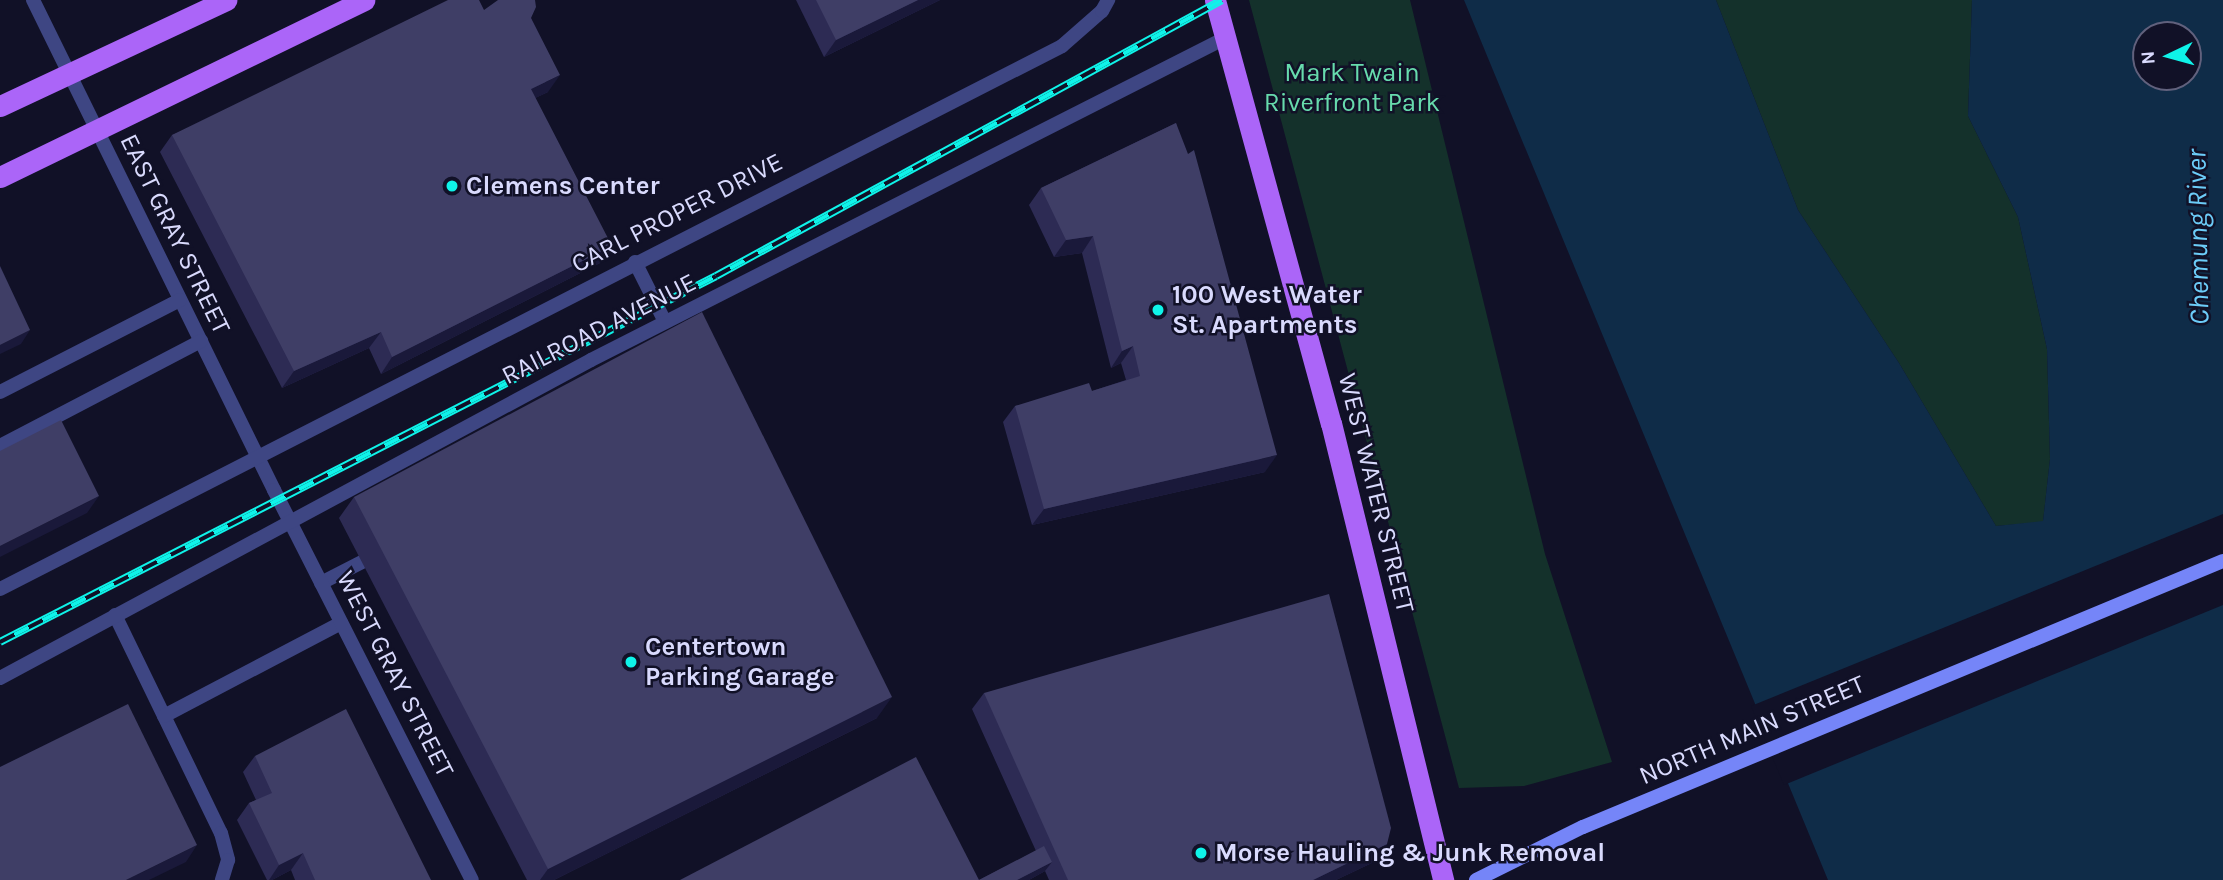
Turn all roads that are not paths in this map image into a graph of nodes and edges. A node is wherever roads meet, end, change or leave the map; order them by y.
1 (33, 0) edge
2 (226, 0) edge
3 (364, 0) edge
4 (1215, 0) edge
5 (1101, 4) edge
6 (1227, 37) junction
7 (68, 74) junction
8 (0, 106) edge
9 (96, 130) junction
10 (0, 177) edge
11 (635, 262) junction
12 (180, 300) junction
13 (665, 322) junction
14 (201, 341) junction
15 (0, 392) edge
16 (0, 446) edge
17 (257, 455) junction
18 (274, 490) joint
19 (289, 520) junction
20 (2223, 561) edge
21 (362, 562) dead end
22 (321, 583) junction
23 (0, 589) edge
24 (115, 615) junction
25 (341, 623) junction
26 (0, 678) edge
27 (164, 716) junction
28 (222, 880) edge
29 (472, 880) edge
30 (1443, 880) edge
31 (1476, 880) edge

1 - 7 street, EAST GRAY STREET
2 - 7 main road
3 - 9 main road
4 - 6 main road, WEST WATER STREET
5 - 11 street, CARL PROPER DRIVE
6 - 13 street, RAILROAD AVENUE
6 - 30 main road, WEST WATER STREET
7 - 8 main road
7 - 9 street, EAST GRAY STREET
9 - 10 main road
9 - 12 street, EAST GRAY STREET
11 - 13 street
11 - 17 street, CARL PROPER DRIVE
12 - 14 street, EAST GRAY STREET
12 - 15 street
13 - 19 street, RAILROAD AVENUE
14 - 16 street
14 - 17 street, EAST GRAY STREET
17 - 18 street, EAST GRAY STREET
17 - 23 street
18 - 19 street, WEST GRAY STREET
19 - 22 street, WEST GRAY STREET
19 - 24 street, RAILROAD AVENUE
20 - 31 main road, NORTH MAIN STREET
21 - 22 street
22 - 25 street, WEST GRAY STREET
24 - 26 street, RAILROAD AVENUE
24 - 27 street
25 - 27 street
25 - 29 street, WEST GRAY STREET
27 - 28 street

